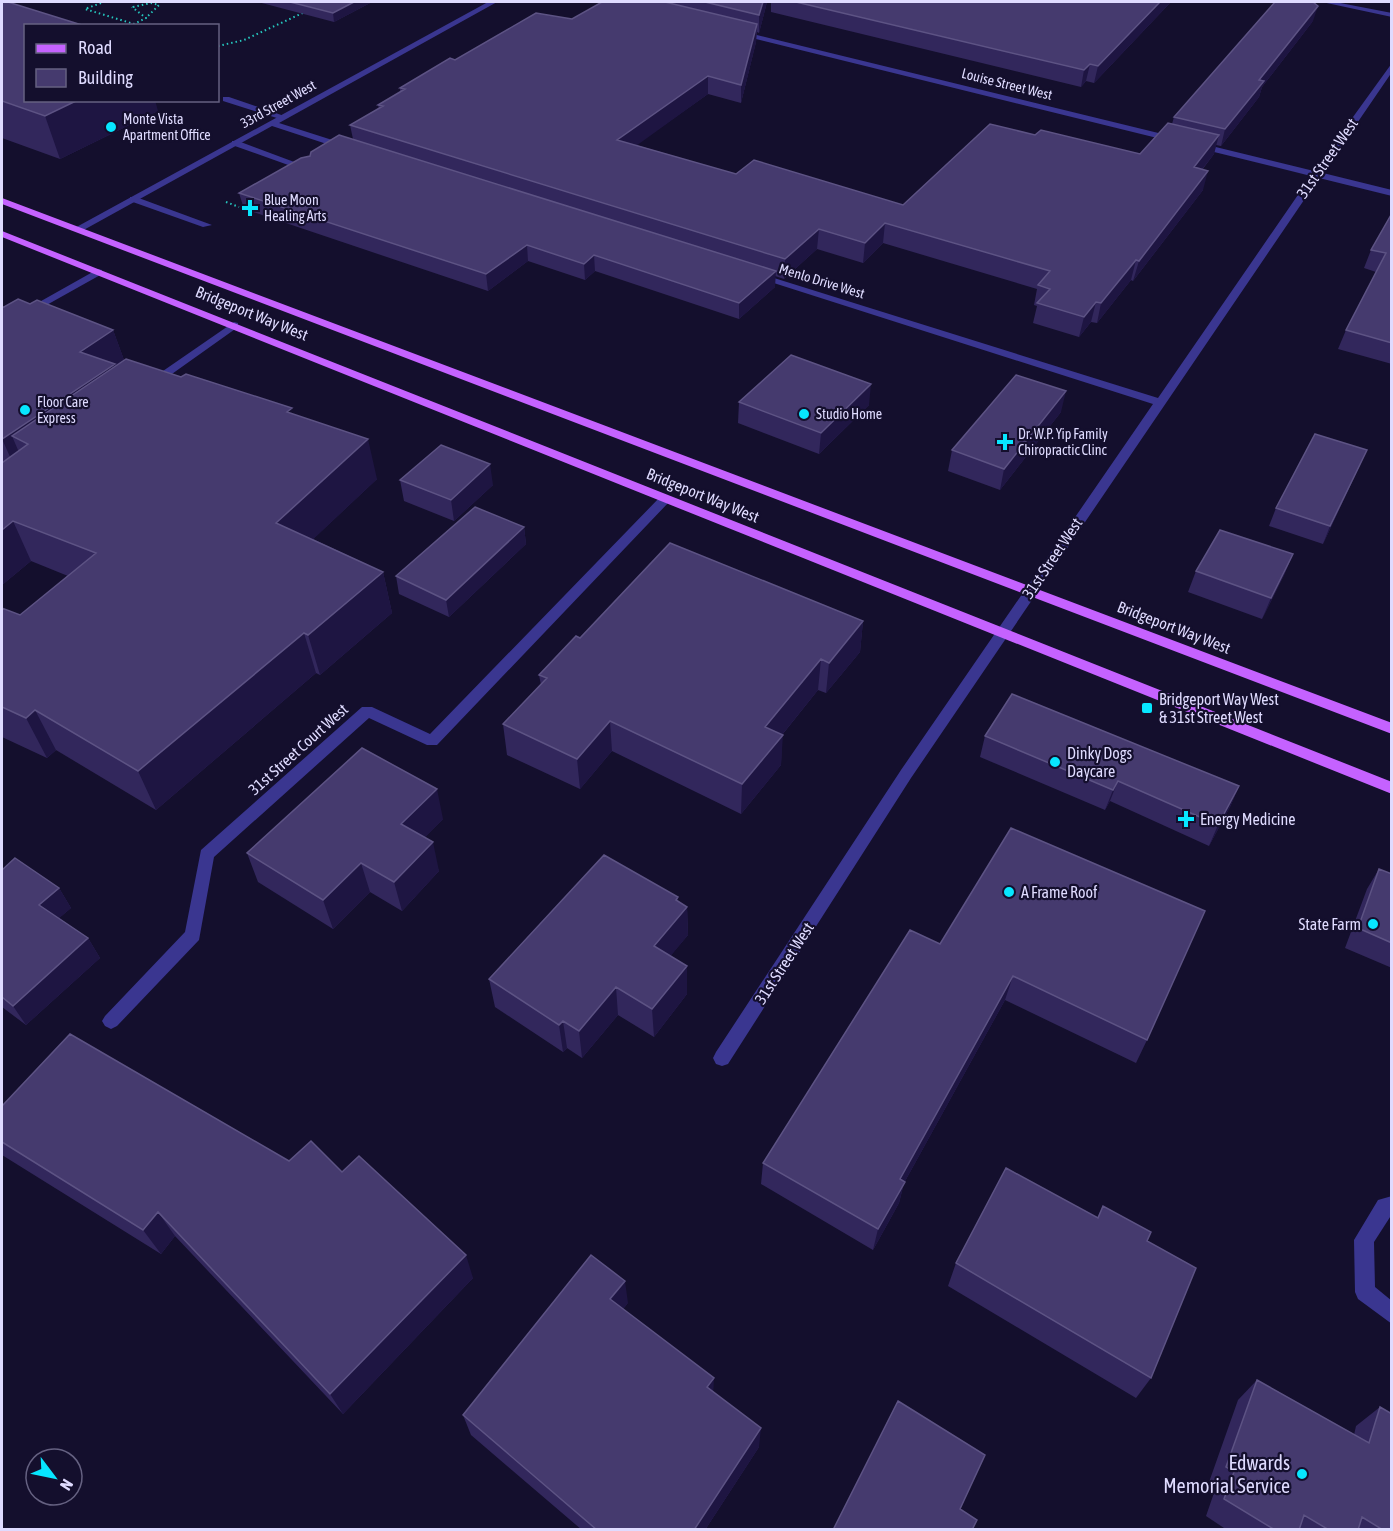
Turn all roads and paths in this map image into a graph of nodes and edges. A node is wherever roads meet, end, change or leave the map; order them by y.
1 (493, 2) edge
2 (1326, 2) edge
3 (101, 3) edge
4 (308, 11) edge
5 (1392, 15) edge
6 (146, 18) junction
7 (730, 30) edge
8 (219, 46) edge
9 (1392, 65) edge
10 (226, 99) dead end
11 (283, 117) junction
12 (271, 123) junction
13 (235, 143) junction
14 (362, 152) edge
15 (308, 169) edge
16 (1316, 174) junction
17 (1392, 193) edge
18 (133, 199) junction
19 (2, 201) edge
20 (207, 225) dead end
21 (76, 230) junction
22 (2, 234) edge
23 (98, 272) junction
24 (749, 274) edge
25 (234, 325) junction
26 (2, 327) edge
27 (137, 393) edge
28 (1158, 402) junction
29 (665, 500) junction
30 (1029, 591) junction
31 (1001, 633) junction
32 (1392, 729) edge
33 (1392, 788) edge
34 (111, 1021) dead end
35 (723, 1058) dead end
36 (1392, 1206) edge
37 (1392, 1314) edge

1 - 11 street, 33rd Street West
2 - 5 street
3 - 6 path
4 - 8 path
6 - 6 path
7 - 16 street, Louise Street West
9 - 16 street, 31st Street West
10 - 11 street
11 - 12 street, 33rd Street West
12 - 13 street, 33rd Street West
12 - 14 street
13 - 15 street
13 - 18 street, 33rd Street West
16 - 17 street, Louise Street West
16 - 28 street, 31st Street West
18 - 20 street
18 - 21 street, 33rd Street West
19 - 21 main road, Bridgeport Way West
21 - 30 main road, Bridgeport Way West
22 - 23 main road, Bridgeport Way West
23 - 25 main road, Bridgeport Way West
23 - 26 street
24 - 28 street, Menlo Drive West
25 - 27 street
25 - 29 main road, Bridgeport Way West
28 - 30 street, 31st Street West
29 - 31 main road, Bridgeport Way West
29 - 34 street, 31st Street Court West
30 - 31 street, 31st Street West
30 - 32 main road, Bridgeport Way West
31 - 33 main road, Bridgeport Way West
31 - 35 street, 31st Street West
36 - 37 street

